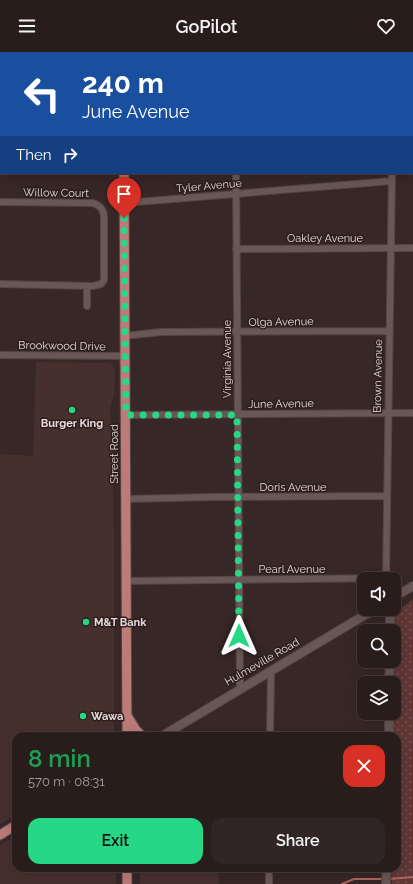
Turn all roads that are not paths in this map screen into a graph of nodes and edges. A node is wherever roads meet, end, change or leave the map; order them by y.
1 (124, 174) edge
2 (236, 174) edge
3 (392, 174) edge
4 (392, 181) junction
5 (236, 194) junction
6 (0, 202) edge
7 (124, 203) junction
8 (391, 248) junction
9 (413, 248) edge
10 (236, 249) junction
11 (0, 284) edge
12 (87, 286) junction
13 (87, 306) dead end
14 (389, 331) junction
15 (236, 332) junction
16 (124, 336) junction
17 (0, 355) edge
18 (125, 356) junction
19 (388, 412) junction
20 (413, 413) edge
21 (126, 415) junction
22 (237, 415) junction
23 (238, 496) junction
24 (388, 496) junction
25 (126, 499) junction
26 (386, 572) edge
27 (357, 578) edge
28 (239, 579) junction
29 (126, 581) junction
30 (413, 586) edge
31 (401, 593) edge
32 (363, 616) edge
33 (271, 671) junction
34 (240, 688) junction
35 (127, 715) junction
36 (389, 720) edge
37 (127, 732) edge
38 (138, 732) edge
39 (168, 732) edge
40 (270, 732) edge
41 (389, 732) edge
42 (12, 828) edge
43 (0, 835) edge
44 (128, 872) edge
45 (269, 872) edge
46 (127, 884) edge
47 (269, 884) edge

1 - 7 main road, Street Road
2 - 5 street, Virginia Avenue
3 - 4 street, Brown Avenue
4 - 5 street, Tyler Avenue
4 - 8 street, Brown Avenue
5 - 7 street, Tyler Avenue
5 - 10 street, Virginia Avenue
6 - 12 street, Willow Court
7 - 16 main road, Street Road
8 - 9 street, Oakley Avenue
8 - 10 street, Oakley Avenue
8 - 14 street, Brown Avenue
10 - 15 street, Virginia Avenue
11 - 12 street
12 - 13 street
14 - 15 street, Olga Avenue
14 - 19 street, Brown Avenue
15 - 16 street, Olga Avenue
15 - 22 street, Virginia Avenue
16 - 18 main road, Street Road
17 - 18 street, Brookwood Drive
18 - 21 main road, Street Road
19 - 20 street, June Avenue
19 - 22 street, June Avenue
19 - 24 street, Brown Avenue
21 - 22 street, June Avenue
21 - 25 main road, Street Road
22 - 23 street, Virginia Avenue
23 - 24 street, Doris Avenue
23 - 25 street, Doris Avenue
23 - 28 street, Virginia Avenue
24 - 26 street, Brown Avenue
25 - 29 main road, Street Road
27 - 28 street, Pearl Avenue
28 - 29 street, Pearl Avenue
28 - 34 street, Virginia Avenue
29 - 35 main road, Street Road
30 - 31 main road
32 - 33 main road, Hulmeville Road
33 - 34 main road, Hulmeville Road
33 - 40 street
34 - 39 main road, Hulmeville Road
35 - 37 main road, Street Road
35 - 38 main road
36 - 41 main road
42 - 43 main road
44 - 46 main road
45 - 47 street

